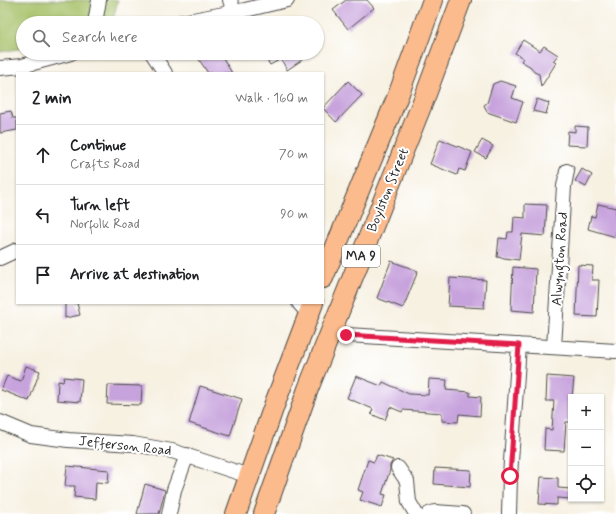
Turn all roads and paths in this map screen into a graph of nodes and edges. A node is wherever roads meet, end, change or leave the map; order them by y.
1 (99, 0) edge
2 (287, 0) edge
3 (433, 0) edge
4 (461, 0) edge
5 (232, 6) edge
6 (96, 16) edge
7 (200, 16) edge
8 (45, 60) edge
9 (157, 60) edge
10 (0, 68) edge
11 (164, 72) edge
12 (566, 171) dead end
13 (16, 250) edge
14 (0, 258) edge
15 (324, 276) edge
16 (307, 306) edge
17 (330, 334) junction
18 (519, 345) junction
19 (554, 347) junction
20 (616, 351) edge
21 (0, 422) edge
22 (187, 455) junction
23 (398, 468) dead end
24 (249, 476) junction
25 (169, 514) edge
26 (236, 514) edge
27 (264, 514) edge
28 (416, 514) edge
29 (429, 514) edge
30 (463, 514) edge
31 (509, 514) edge

1 - 6 street
2 - 5 street
3 - 15 highway, Boylston Street / MA 9
4 - 17 highway, Boylston Street / MA 9
5 - 7 street
8 - 10 street
9 - 11 street
12 - 19 street, Alwyngton Road
13 - 14 street
16 - 24 highway
17 - 18 street
17 - 27 highway, Boylston Street / MA 9
18 - 19 street
18 - 31 street
19 - 20 street
21 - 22 street, Jefferson Road
22 - 24 street, Jefferson Road
22 - 25 street
23 - 28 street
24 - 26 highway
29 - 30 street

